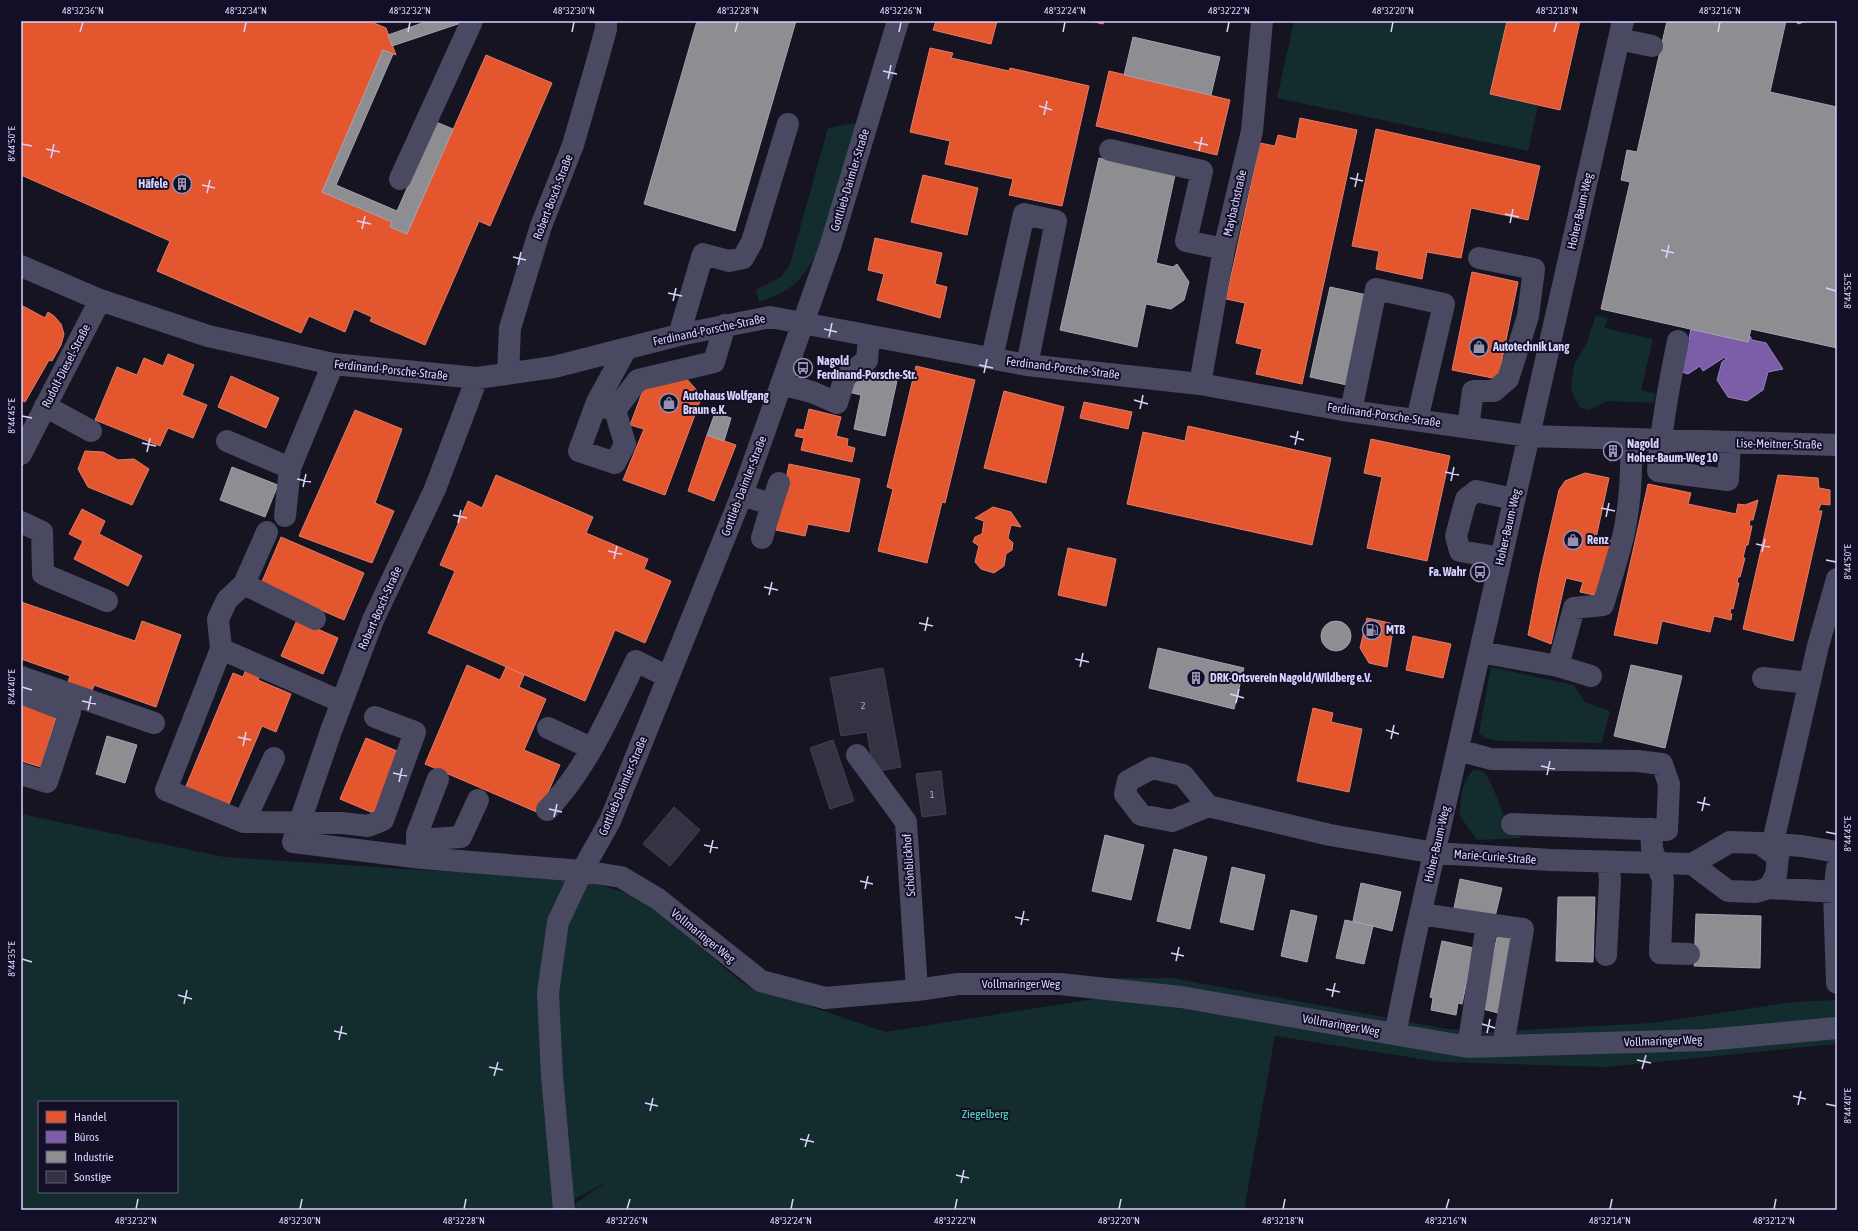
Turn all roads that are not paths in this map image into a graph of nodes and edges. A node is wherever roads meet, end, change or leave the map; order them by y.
1 (472, 21) edge
2 (606, 21) edge
3 (898, 21) edge
4 (1262, 21) edge
5 (1621, 30) edge
6 (1652, 46) dead end
7 (788, 124) dead end
8 (1110, 150) dead end
9 (400, 179) dead end
10 (1224, 249) junction
11 (1479, 258) dead end
12 (21, 266) edge
13 (100, 300) junction
14 (803, 323) junction
15 (725, 325) junction
16 (679, 335) junction
17 (869, 336) junction
18 (1678, 341) dead end
19 (626, 349) junction
20 (992, 358) junction
21 (333, 364) junction
22 (1027, 365) junction
23 (508, 374) junction
24 (478, 378) junction
25 (781, 384) junction
26 (1200, 384) junction
27 (45, 406) junction
28 (1351, 411) junction
29 (1417, 420) junction
30 (1468, 427) junction
31 (91, 431) dead end
32 (1528, 436) junction
33 (1631, 439) junction
34 (1660, 440) junction
35 (227, 441) dead end
36 (1730, 442) junction
37 (1837, 445) edge
38 (21, 454) edge
39 (290, 468) junction
40 (779, 483) dead end
41 (742, 495) junction
42 (1514, 500) junction
43 (772, 504) junction
44 (285, 516) dead end
45 (21, 522) edge
46 (266, 532) dead end
47 (762, 538) dead end
48 (1501, 558) junction
49 (1837, 579) edge
50 (244, 584) junction
51 (107, 601) dead end
52 (315, 619) dead end
53 (221, 649) junction
54 (1480, 652) junction
55 (1558, 666) junction
56 (1591, 676) dead end
57 (21, 677) edge
58 (668, 677) junction
59 (1763, 678) dead end
60 (1809, 683) junction
61 (21, 693) edge
62 (342, 702) junction
63 (375, 717) dead end
64 (154, 723) dead end
65 (548, 728) dead end
66 (591, 748) junction
67 (1458, 750) junction
68 (857, 755) dead end
69 (274, 758) dead end
70 (21, 774) edge
71 (438, 780) dead end
72 (478, 800) dead end
73 (1208, 806) dead end
74 (547, 810) dead end
75 (244, 822) junction
76 (1512, 824) dead end
77 (1537, 825) junction
78 (1651, 829) junction
79 (296, 832) junction
80 (1767, 838) junction
81 (417, 849) junction
82 (1837, 852) edge
83 (1435, 853) junction
84 (1541, 860) junction
85 (1608, 862) junction
86 (1656, 863) junction
87 (1692, 864) junction
88 (1837, 868) edge
89 (582, 871) junction
90 (1769, 888) junction
91 (1835, 892) edge
92 (1421, 914) junction
93 (1487, 924) junction
94 (1606, 954) dead end
95 (1688, 954) dead end
96 (1837, 983) edge
97 (917, 990) junction
98 (1837, 1028) edge
99 (1395, 1034) junction
100 (1503, 1046) junction
101 (1468, 1047) junction
102 (564, 1210) edge

1 - 9 street
2 - 23 street, Robert-Bosch-Straße
3 - 14 street, Gottlieb-Daimler-Straße
4 - 10 street, Maybachstraße
5 - 6 street
5 - 32 street, Hoher-Baum-Weg
7 - 16 street
8 - 10 street
10 - 26 street, Maybachstraße
11 - 30 street
12 - 13 street, Ferdinand-Porsche-Straße
13 - 21 street, Ferdinand-Porsche-Straße
13 - 27 street, Rudolf-Diesel-Straße
14 - 15 street, Ferdinand-Porsche-Straße
14 - 17 street, Ferdinand-Porsche-Straße
14 - 25 street, Gottlieb-Daimler-Straße
15 - 16 street, Ferdinand-Porsche-Straße
15 - 19 street
16 - 19 street, Ferdinand-Porsche-Straße
17 - 20 street, Ferdinand-Porsche-Straße
17 - 25 street
18 - 34 street
19 - 23 street, Ferdinand-Porsche-Straße
20 - 22 street, Ferdinand-Porsche-Straße
20 - 22 street
21 - 24 street, Ferdinand-Porsche-Straße
21 - 39 street
22 - 26 street, Ferdinand-Porsche-Straße
23 - 24 street, Ferdinand-Porsche-Straße
24 - 62 street, Robert-Bosch-Straße
25 - 41 street, Gottlieb-Daimler-Straße
26 - 28 street, Ferdinand-Porsche-Straße
27 - 31 street
27 - 38 street, Rudolf-Diesel-Straße
28 - 29 street, Ferdinand-Porsche-Straße
28 - 29 street
29 - 30 street, Ferdinand-Porsche-Straße
30 - 32 street, Ferdinand-Porsche-Straße
32 - 33 street, Lise-Meitner-Straße
32 - 42 street, Hoher-Baum-Weg
33 - 34 street, Lise-Meitner-Straße
33 - 55 street
34 - 36 street, Lise-Meitner-Straße
34 - 36 street
35 - 39 street
36 - 37 street, Lise-Meitner-Straße
39 - 44 street
40 - 43 street
41 - 43 street
41 - 58 street, Gottlieb-Daimler-Straße
42 - 48 street, Hoher-Baum-Weg
42 - 48 street
43 - 47 street
45 - 51 street
46 - 50 street
48 - 54 street, Hoher-Baum-Weg
49 - 60 street
50 - 52 street
50 - 53 street
53 - 62 street
53 - 75 street
54 - 55 street
54 - 67 street, Hoher-Baum-Weg
55 - 56 street
57 - 64 street
58 - 66 street
58 - 89 street, Gottlieb-Daimler-Straße
59 - 60 street
60 - 80 street
61 - 70 street
62 - 79 street, Robert-Bosch-Straße
63 - 79 street
65 - 66 street
66 - 74 street
67 - 78 street
67 - 83 street, Hoher-Baum-Weg
68 - 97 street, Schönblickhof
69 - 75 street
71 - 81 street
72 - 81 street
73 - 83 street, Marie-Curie-Straße
75 - 79 street
76 - 77 street
77 - 78 street
77 - 84 street
78 - 86 street
79 - 81 street
80 - 82 street
80 - 87 street
80 - 90 street
81 - 89 street, Vollmaringer Weg
83 - 84 street, Marie-Curie-Straße
83 - 92 street, Hoher-Baum-Weg
84 - 85 street, Marie-Curie-Straße
85 - 86 street, Marie-Curie-Straße
85 - 94 street
86 - 87 street, Marie-Curie-Straße
86 - 95 street
87 - 90 street
88 - 91 street
89 - 97 street, Vollmaringer Weg
89 - 102 street
90 - 91 street
91 - 96 street
92 - 93 street
92 - 99 street, Hoher-Baum-Weg
93 - 100 street
93 - 101 street
97 - 99 street, Vollmaringer Weg
98 - 100 street, Vollmaringer Weg
99 - 101 street, Vollmaringer Weg
100 - 101 street, Vollmaringer Weg

